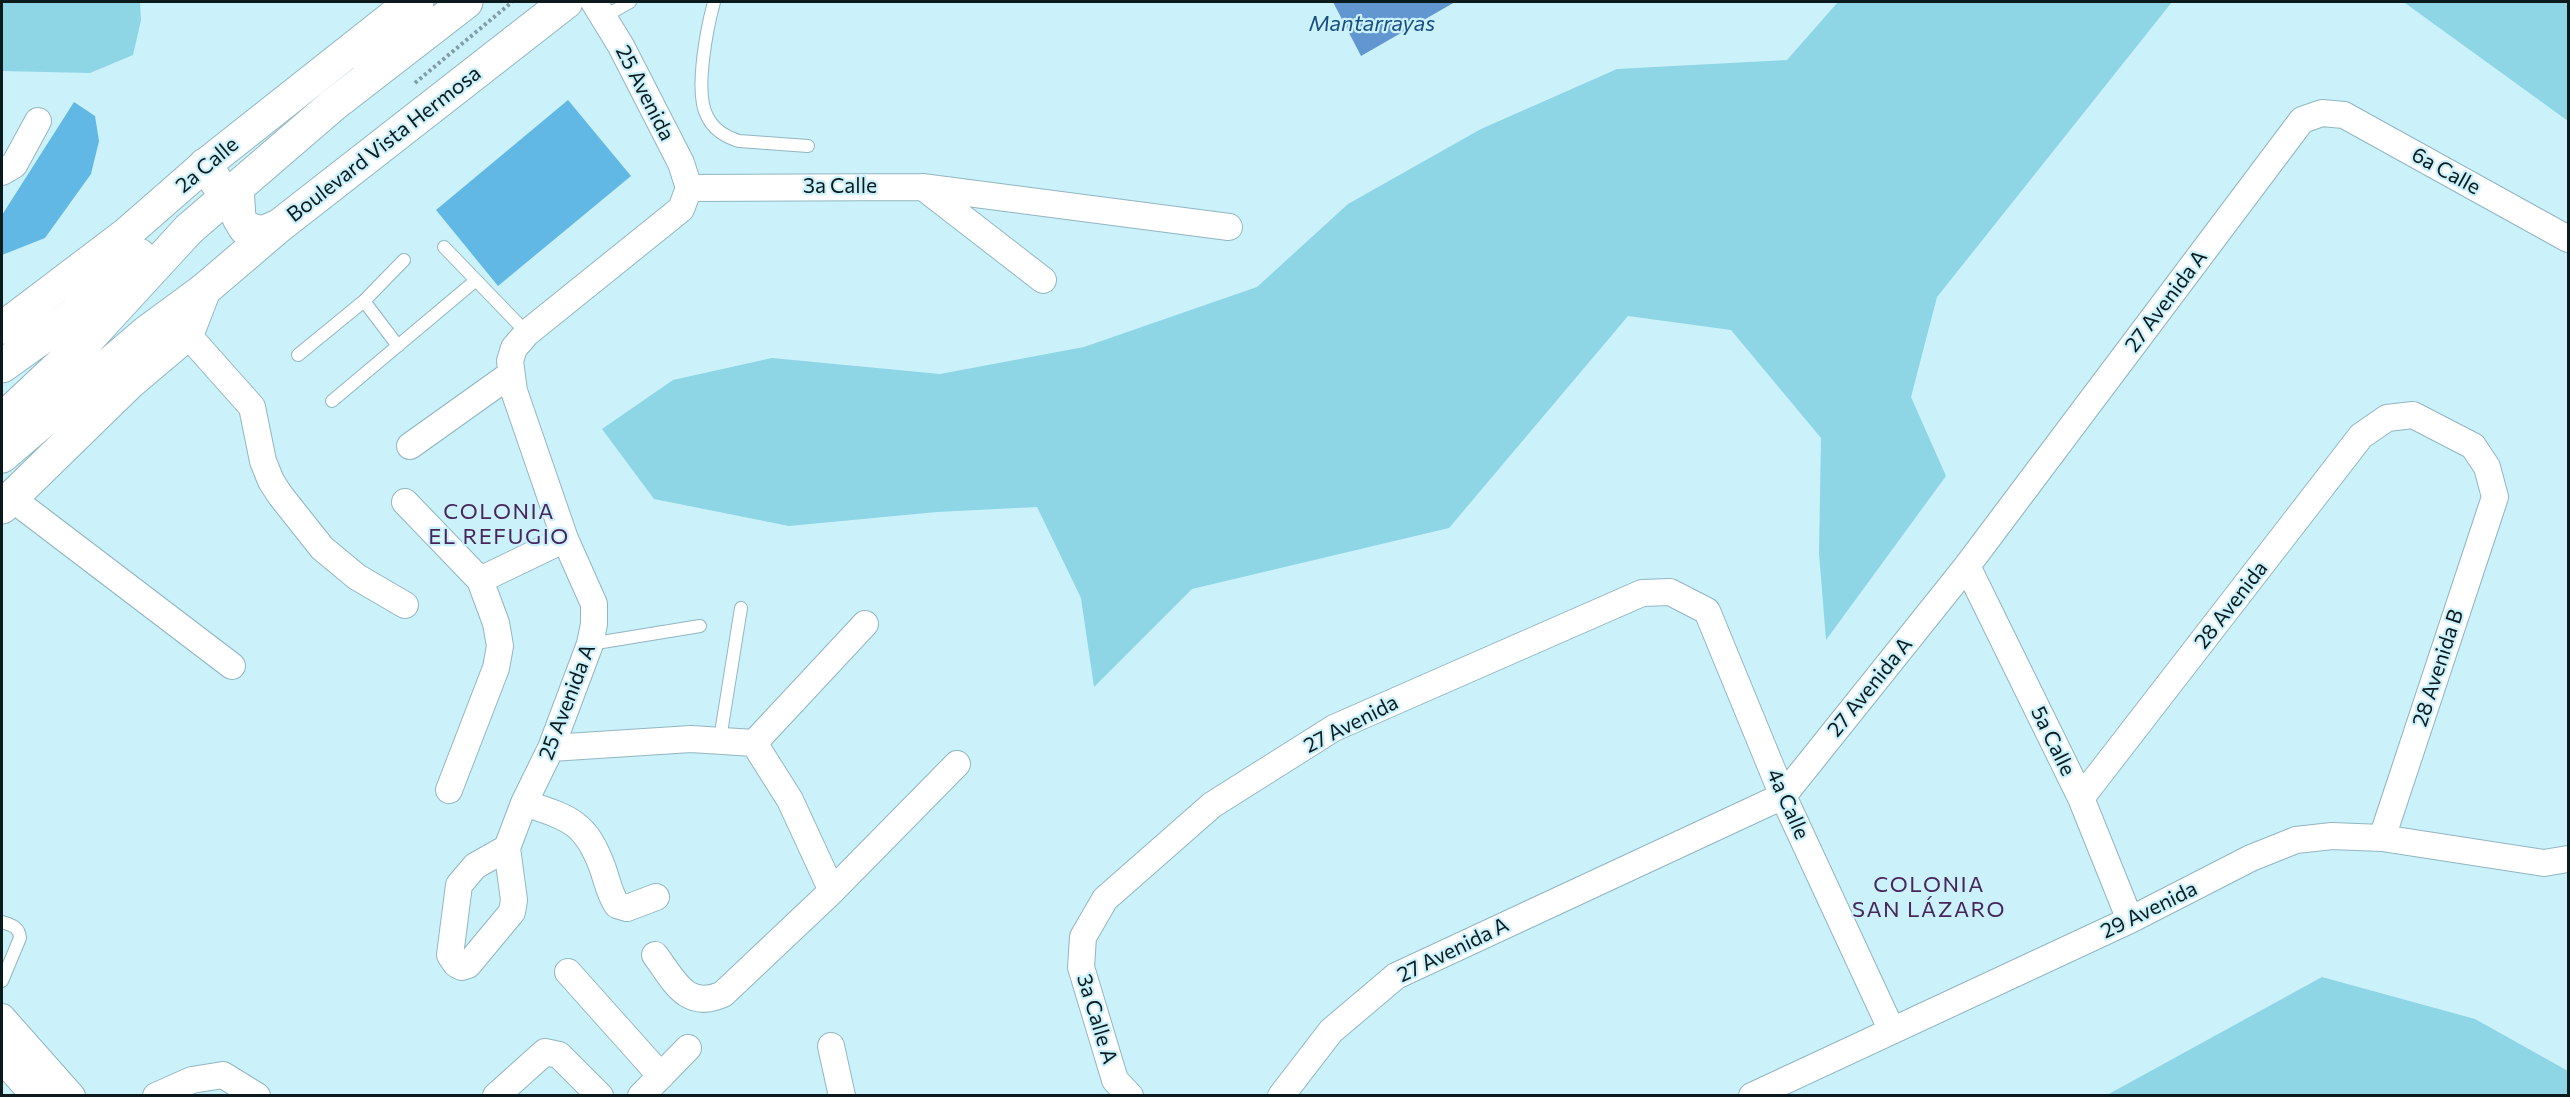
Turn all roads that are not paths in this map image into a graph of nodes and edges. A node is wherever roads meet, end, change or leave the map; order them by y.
1 (411, 2) edge
2 (417, 2) edge
3 (466, 2) edge
4 (566, 2) edge
5 (630, 2) edge
6 (714, 2) edge
7 (600, 9) edge
8 (333, 105) junction
9 (2322, 113) joint
10 (38, 121) dead end
11 (808, 146) dead end
12 (205, 165) junction
13 (2, 172) edge
14 (922, 187) junction
15 (689, 188) junction
16 (232, 192) junction
17 (192, 226) junction
18 (279, 226) junction
19 (1229, 227) dead end
20 (2568, 238) edge
21 (444, 247) dead end
22 (238, 260) junction
23 (404, 260) dead end
24 (1043, 280) dead end
25 (475, 281) junction
26 (204, 290) junction
27 (364, 301) junction
28 (2, 327) edge
29 (187, 334) junction
30 (520, 341) junction
31 (398, 346) junction
32 (298, 355) dead end
33 (2, 366) edge
34 (511, 374) junction
35 (332, 401) dead end
36 (2, 420) edge
37 (410, 446) dead end
38 (2, 456) edge
39 (2494, 497) joint
40 (6, 502) edge
41 (405, 502) dead end
42 (565, 539) junction
43 (1967, 566) junction
44 (480, 580) junction
45 (1670, 592) joint
46 (405, 605) dead end
47 (741, 608) dead end
48 (865, 624) dead end
49 (700, 627) dead end
50 (590, 644) junction
51 (232, 666) dead end
52 (720, 739) junction
53 (754, 743) junction
54 (551, 748) junction
55 (957, 764) dead end
56 (449, 790) dead end
57 (1783, 796) junction
58 (2081, 798) junction
59 (524, 803) junction
60 (2382, 838) junction
61 (507, 848) dead end
62 (2568, 859) edge
63 (832, 891) junction
64 (656, 897) dead end
65 (2130, 920) junction
66 (2, 922) edge
67 (1083, 937) joint
68 (655, 955) dead end
69 (568, 972) dead end
70 (2, 981) edge
71 (2, 1017) edge
72 (1892, 1031) junction
73 (831, 1046) dead end
74 (688, 1048) dead end
75 (2, 1054) edge
76 (661, 1076) junction
77 (2, 1087) edge
78 (166, 1093) edge
79 (9, 1095) edge
80 (39, 1095) edge
81 (72, 1095) edge
82 (256, 1095) edge
83 (496, 1095) edge
84 (600, 1095) edge
85 (641, 1095) edge
86 (842, 1095) edge
87 (1130, 1095) edge
88 (1281, 1095) edge
89 (1752, 1095) edge

1 - 12 street, 2a Calle
2 - 8 main road
3 - 8 main road
4 - 18 main road, Boulevard Vista Hermosa
5 - 7 lane
6 - 11 lane
7 - 15 street, 25 Avenida
8 - 16 main road
9 - 20 street, 6a Calle
9 - 43 street, 27 Avenida A
10 - 13 street
12 - 16 main road
12 - 28 street, 2a Calle
14 - 15 street, 3a Calle
14 - 19 street, 3a Calle
14 - 24 street
15 - 30 street
16 - 17 main road
16 - 18 main road
17 - 22 main road
17 - 33 main road
17 - 36 main road
18 - 22 main road, Boulevard Vista Hermosa
21 - 25 lane
22 - 26 main road, Boulevard Vista Hermosa
23 - 27 lane
25 - 30 lane
25 - 31 lane
26 - 29 main road
26 - 38 main road, Boulevard Vista Hermosa
27 - 31 lane
27 - 32 lane
29 - 40 main road
29 - 46 street
30 - 34 street, 25 Avenida A
31 - 35 lane
34 - 37 street
34 - 42 street, 25 Avenida A
39 - 58 street, 28 Avenida
39 - 60 street, 28 Avenida B
40 - 51 street
41 - 44 street
42 - 44 street
42 - 50 street, 25 Avenida A
43 - 57 street, 27 Avenida A
43 - 58 street, 5a Calle
44 - 56 street
45 - 57 street, 4a Calle
45 - 67 street, 27 Avenida
47 - 52 lane
48 - 53 street
49 - 50 lane
50 - 54 street, 25 Avenida A
52 - 53 street
52 - 54 street
53 - 63 street
54 - 59 street, 25 Avenida A
55 - 63 street
57 - 72 street, 4a Calle
57 - 88 street, 27 Avenida A
58 - 65 street, 5a Calle
59 - 61 street, 25 Avenida A
59 - 64 street
60 - 62 street, 29 Avenida
60 - 65 street, 29 Avenida
63 - 68 street
65 - 72 street, 29 Avenida
66 - 70 lane
67 - 87 street, 3a Calle A
69 - 76 street
71 - 81 street
72 - 89 street, 29 Avenida
73 - 86 street
74 - 76 street
75 - 80 main road
76 - 85 street
77 - 79 main road
78 - 82 street
83 - 84 street

